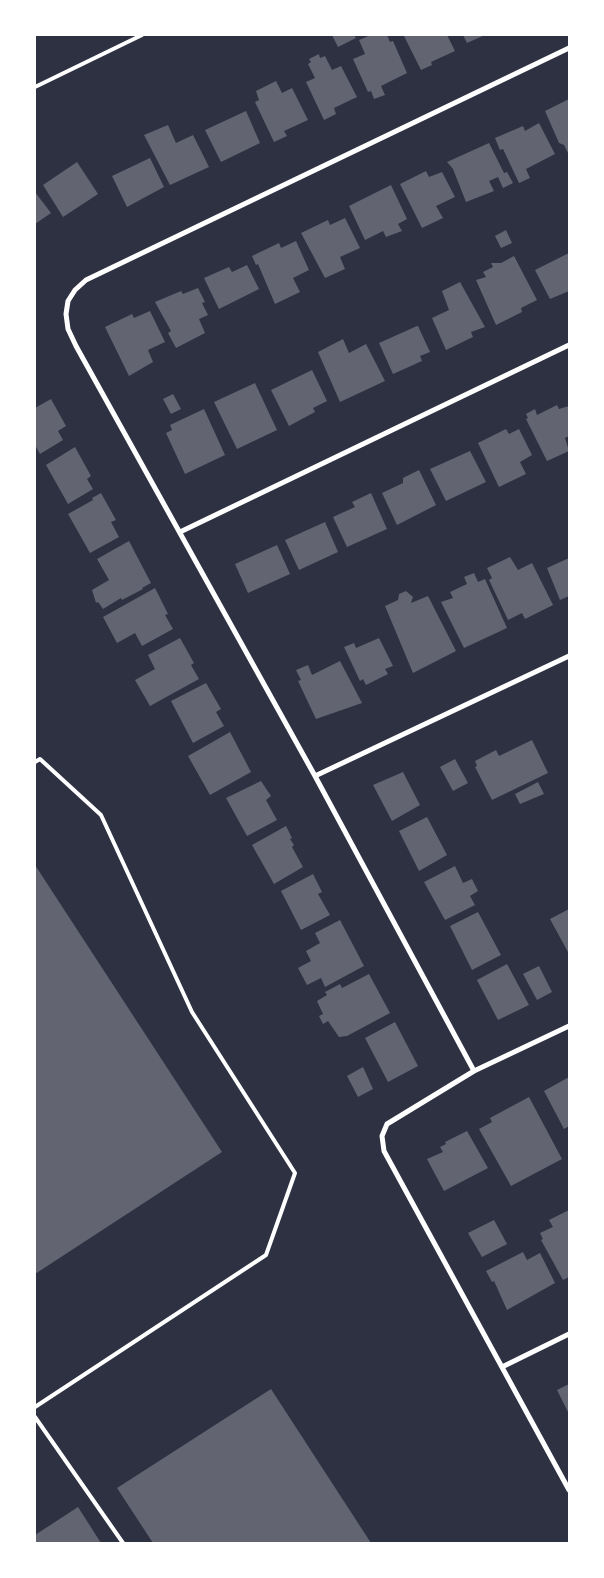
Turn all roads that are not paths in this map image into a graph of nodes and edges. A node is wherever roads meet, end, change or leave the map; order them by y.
1 (142, 35) edge
2 (569, 48) edge
3 (35, 87) edge
4 (569, 345) edge
5 (180, 532) junction
6 (569, 656) edge
7 (35, 762) edge
8 (314, 776) junction
9 (569, 1026) edge
10 (474, 1071) junction
11 (569, 1334) edge
12 (502, 1368) junction
13 (35, 1407) edge
14 (35, 1417) edge
15 (569, 1490) edge
16 (123, 1543) edge

1 - 3 lane
2 - 5 street
4 - 5 street
5 - 8 street
6 - 8 street
7 - 13 lane
8 - 10 street
9 - 10 street
10 - 12 street
11 - 12 street
12 - 15 street
14 - 16 lane

